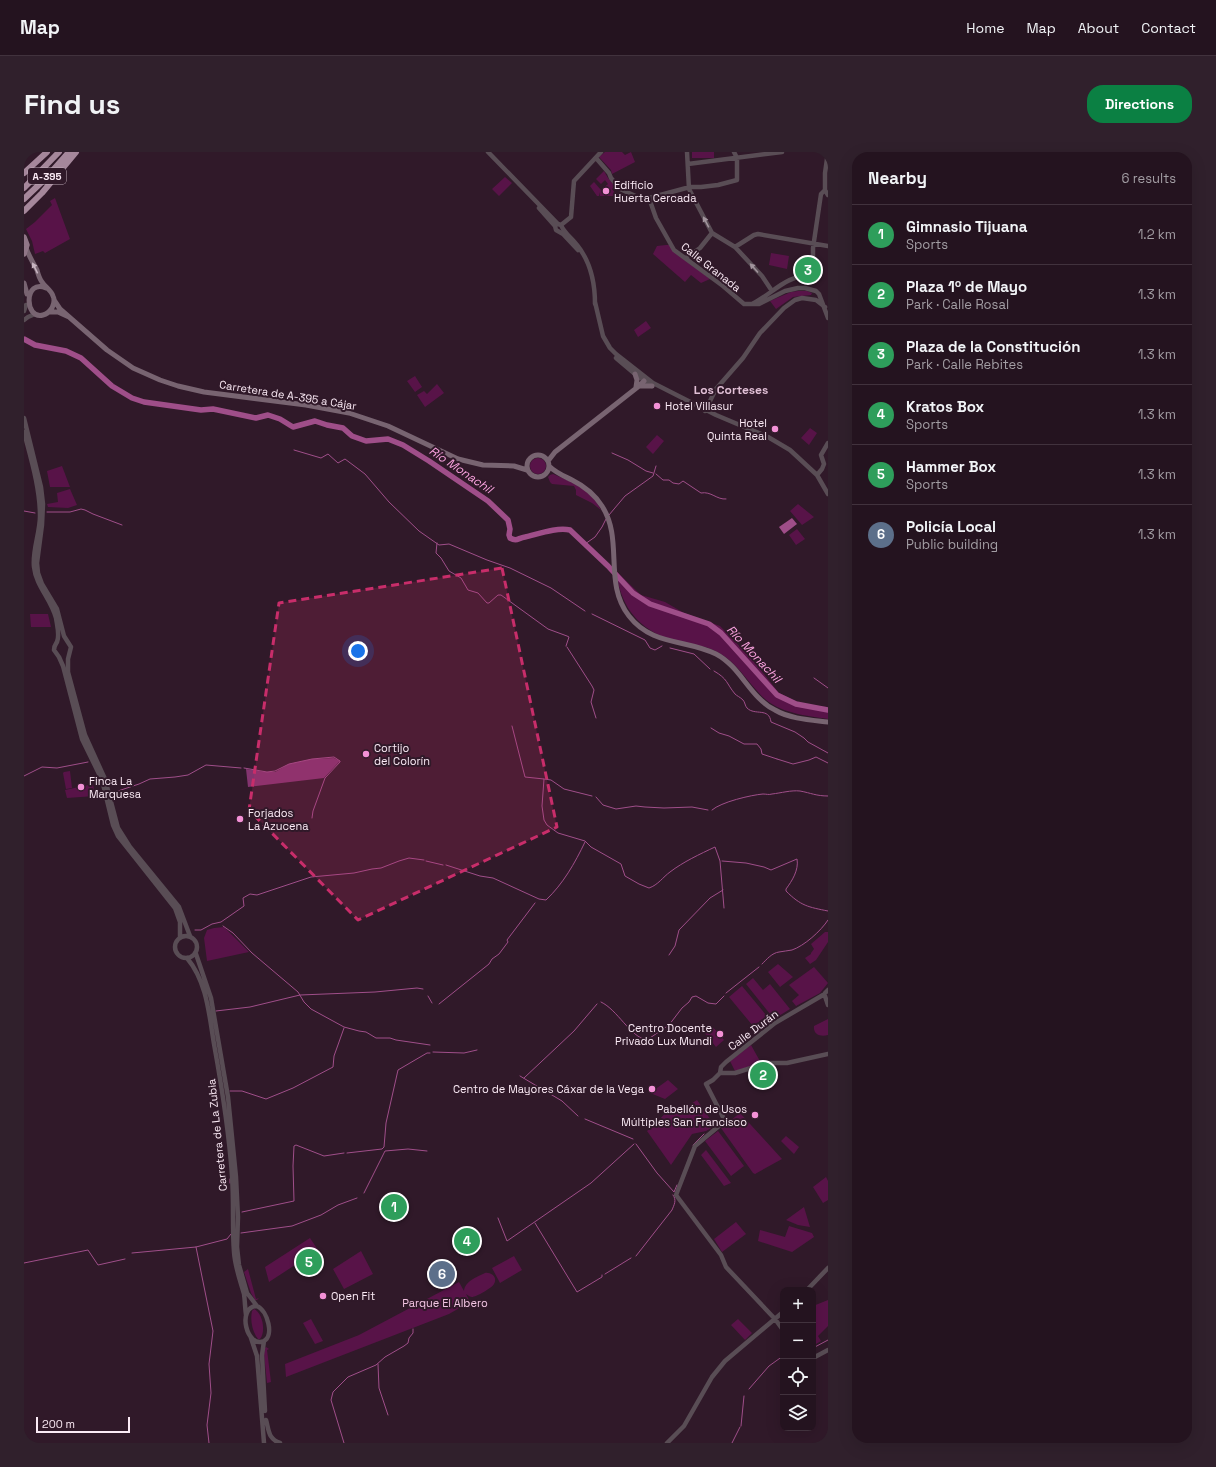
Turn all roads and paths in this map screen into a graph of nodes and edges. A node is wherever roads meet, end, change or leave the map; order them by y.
1 (47, 152) edge
2 (59, 152) edge
3 (69, 152) edge
4 (76, 152) edge
5 (488, 152) edge
6 (601, 152) edge
7 (687, 152) edge
8 (734, 152) edge
9 (782, 152) edge
10 (828, 152) edge
11 (751, 154) edge
12 (596, 158) junction
13 (737, 158) junction
14 (688, 164) junction
15 (24, 173) edge
16 (690, 187) junction
17 (24, 188) edge
18 (825, 190) junction
19 (828, 195) edge
20 (649, 198) junction
21 (24, 199) edge
22 (24, 211) edge
23 (559, 227) junction
24 (712, 233) junction
25 (24, 237) edge
26 (813, 243) junction
27 (828, 246) edge
28 (735, 247) junction
29 (25, 251) edge
30 (686, 258) junction
31 (24, 283) edge
32 (46, 288) junction
33 (772, 290) junction
34 (27, 294) junction
35 (817, 298) junction
36 (54, 300) junction
37 (595, 302) junction
38 (26, 305) junction
39 (750, 305) junction
40 (827, 308) edge
41 (24, 311) edge
42 (49, 312) junction
43 (34, 314) junction
44 (72, 318) junction
45 (828, 318) edge
46 (24, 320) edge
47 (597, 326) junction
48 (603, 336) junction
49 (614, 354) junction
50 (624, 361) junction
51 (635, 374) junction
52 (644, 381) junction
53 (652, 384) junction
54 (637, 387) junction
55 (670, 394) junction
56 (706, 409) junction
57 (24, 418) edge
58 (24, 432) edge
59 (828, 443) edge
60 (547, 461) junction
61 (527, 462) junction
62 (514, 466) junction
63 (527, 470) junction
64 (547, 473) junction
65 (559, 474) junction
66 (817, 475) junction
67 (828, 494) edge
68 (66, 641) junction
69 (56, 642) junction
70 (69, 655) junction
71 (59, 657) junction
72 (828, 722) edge
73 (190, 936) junction
74 (180, 938) junction
75 (196, 954) junction
76 (187, 958) junction
77 (825, 994) edge
78 (828, 1005) edge
79 (828, 1054) edge
80 (720, 1073) junction
81 (828, 1268) edge
82 (810, 1287) edge
83 (257, 1306) junction
84 (246, 1315) junction
85 (780, 1315) edge
86 (775, 1319) junction
87 (780, 1326) edge
88 (251, 1338) junction
89 (264, 1341) junction
90 (828, 1350) edge
91 (816, 1356) edge
92 (264, 1420) junction
93 (266, 1442) edge
94 (274, 1443) edge
95 (280, 1443) edge
96 (667, 1443) edge

1 - 15 highway
2 - 17 highway, A-395
3 - 21 highway, A-395
4 - 22 highway
5 - 23 street
6 - 12 street
7 - 14 street
8 - 13 street
9 - 11 street
10 - 18 street
11 - 13 street
12 - 20 street
12 - 23 street
13 - 14 street
13 - 16 street
14 - 16 street
16 - 20 street
24 -> 16 street
18 - 19 street
18 - 26 street
20 - 30 street, Calle Granada
23 - 37 street
24 - 28 street
24 - 30 street
25 - 29 main road
26 - 27 street
26 - 28 street
26 - 33 street
33 -> 28 street
32 -> 29 main road
30 - 39 street, Calle Granada
31 - 34 main road
32 - 34 main road
32 - 36 main road
33 - 39 street
34 - 38 main road
35 - 39 street
35 - 40 street
35 - 56 street
36 - 42 main road
36 - 44 main road, Carretera de A-395 a Cájar
37 - 47 street
37 - 48 street
38 - 41 street
38 - 43 main road
40 - 45 street
42 - 43 main road
42 - 44 main road, Carretera de A-395 a Cájar
43 - 46 street
44 - 62 main road, Carretera de A-395 a Cájar
47 - 48 street
47 - 49 street
48 - 49 street
49 - 50 street
49 - 51 street
50 - 52 street
50 - 53 street
51 - 52 street
51 - 54 main road
52 - 53 street
52 - 54 main road
53 - 54 main road
53 - 55 street
54 - 60 main road
55 - 56 street
55 - 56 street
56 - 66 street
57 - 68 street
58 - 69 street
59 - 66 street
60 - 61 main road
60 - 64 main road
60 - 65 main road
61 - 62 main road, Carretera de A-395 a Cájar
61 - 63 main road
62 - 63 main road, Carretera de A-395 a Cájar
63 - 64 main road
64 - 65 main road
65 - 72 main road
66 - 67 street
68 - 69 street
68 - 70 street
69 - 71 street
70 - 71 street
70 - 73 street
71 - 74 street
73 - 74 street
73 - 75 street
74 - 76 street
75 - 76 street
75 - 83 street, Carretera de La Zubia
76 - 84 street, Carretera de La Zubia
77 - 78 street
77 - 80 street, Calle Durán
79 - 80 street
80 - 86 street, Calle Durán
81 - 82 street
83 - 84 street
83 - 89 street
84 - 88 street
85 - 86 street
86 - 87 street
86 - 96 street
88 - 89 street
88 - 92 street
89 - 92 street
90 - 91 street
92 - 93 street
92 - 95 street
93 - 94 street

